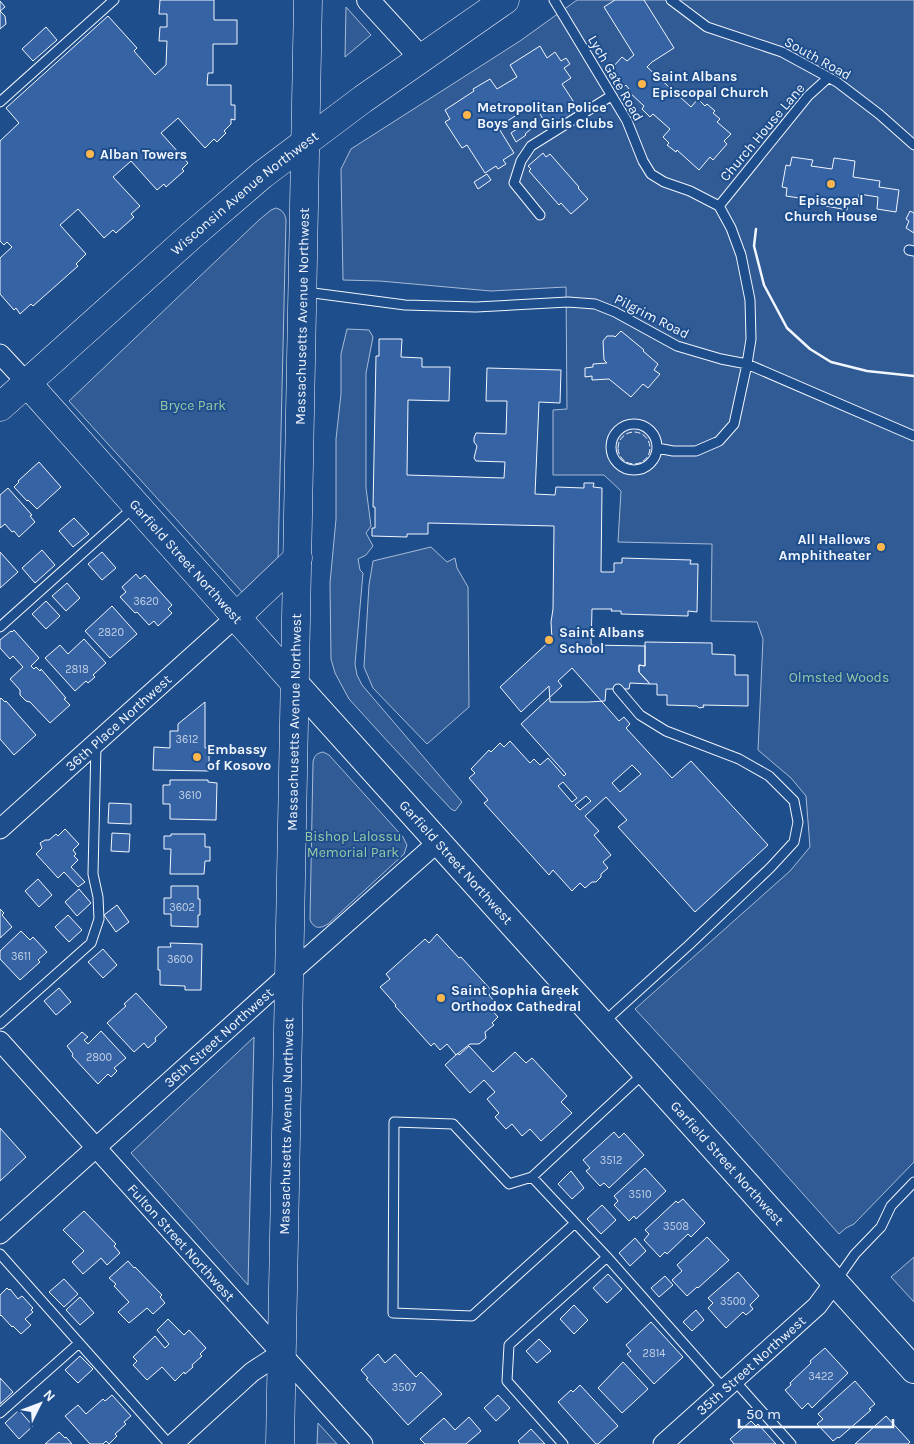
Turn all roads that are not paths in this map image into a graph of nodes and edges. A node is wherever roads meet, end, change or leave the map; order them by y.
1 (114, 0) edge
2 (308, 0) edge
3 (368, 0) edge
4 (505, 0) edge
5 (554, 0) edge
6 (671, 0) edge
7 (421, 58) junction
8 (828, 78) junction
9 (611, 96) junction
10 (0, 102) edge
11 (306, 142) junction
12 (914, 145) edge
13 (719, 206) junction
14 (540, 215) dead end
15 (303, 292) junction
16 (0, 354) edge
17 (747, 364) junction
18 (26, 383) junction
19 (0, 407) edge
20 (914, 436) edge
21 (657, 448) junction
22 (136, 505) junction
23 (298, 558) junction
24 (236, 617) junction
25 (0, 627) edge
26 (295, 683) junction
27 (618, 689) dead end
28 (96, 742) junction
29 (0, 829) edge
30 (438, 842) junction
31 (289, 974) junction
32 (0, 1024) edge
33 (602, 1024) junction
34 (0, 1041) edge
35 (645, 1072) junction
36 (96, 1148) junction
37 (532, 1177) junction
38 (914, 1182) edge
39 (576, 1223) junction
40 (0, 1234) edge
41 (0, 1254) edge
42 (607, 1257) junction
43 (834, 1283) junction
44 (79, 1342) junction
45 (281, 1353) junction
46 (914, 1370) edge
47 (729, 1385) junction
48 (0, 1413) edge
49 (168, 1444) edge
50 (172, 1444) edge
51 (280, 1444) edge
52 (363, 1444) edge
53 (563, 1444) edge
54 (663, 1444) edge
55 (791, 1444) edge

1 - 10 lane
2 - 11 main road, Massachusetts Avenue Northwest
3 - 7 street
4 - 7 main road, Wisconsin Avenue Northwest
5 - 9 lane, Lych Gate Road
6 - 8 lane, South Road
7 - 11 main road, Wisconsin Avenue Northwest
8 - 12 lane, South Road
8 - 13 lane, Church House Lane
9 - 13 lane, Lych Gate Road
9 - 14 lane
11 - 15 main road, Massachusetts Avenue Northwest
11 - 18 main road, Wisconsin Avenue Northwest
13 - 17 lane
15 - 17 lane, Pilgrim Road
15 - 23 main road, Massachusetts Avenue Northwest
16 - 18 street, Garfield Street Northwest
17 - 20 lane, Pilgrim Road
17 - 21 lane
18 - 19 main road, Wisconsin Avenue Northwest
18 - 22 main road, Garfield Street Northwest
21 - 21 lane
22 - 24 main road, Garfield Street Northwest
22 - 25 lane
23 - 24 main road
23 - 26 main road, Massachusetts Avenue Northwest
24 - 26 main road, Garfield Street Northwest
24 - 28 street, 36th Place Northwest
26 - 30 main road, Garfield Street Northwest
26 - 31 main road, Massachusetts Avenue Northwest
27 - 33 lane
28 - 29 street, 36th Place Northwest
28 - 32 lane
30 - 31 street, 36th Street Northwest
30 - 33 main road, Garfield Street Northwest
31 - 36 street, 36th Street Northwest
31 - 45 main road, Massachusetts Avenue Northwest
33 - 35 main road, Garfield Street Northwest
34 - 36 street, Fulton Street Northwest
35 - 37 lane
35 - 43 main road, Garfield Street Northwest
36 - 40 street, 36th Street Northwest
36 - 45 street, Fulton Street Northwest
37 - 39 lane
37 - 39 lane
38 - 43 lane
39 - 42 lane
41 - 44 lane
42 - 47 lane
42 - 53 lane
43 - 46 main road, Garfield Street Northwest
43 - 47 street, 35th Street Northwest
44 - 48 lane
44 - 49 lane
45 - 50 street
45 - 51 main road, Massachusetts Avenue Northwest
45 - 52 street, Fulton Street Northwest
47 - 54 street, 35th Street Northwest
47 - 55 lane

